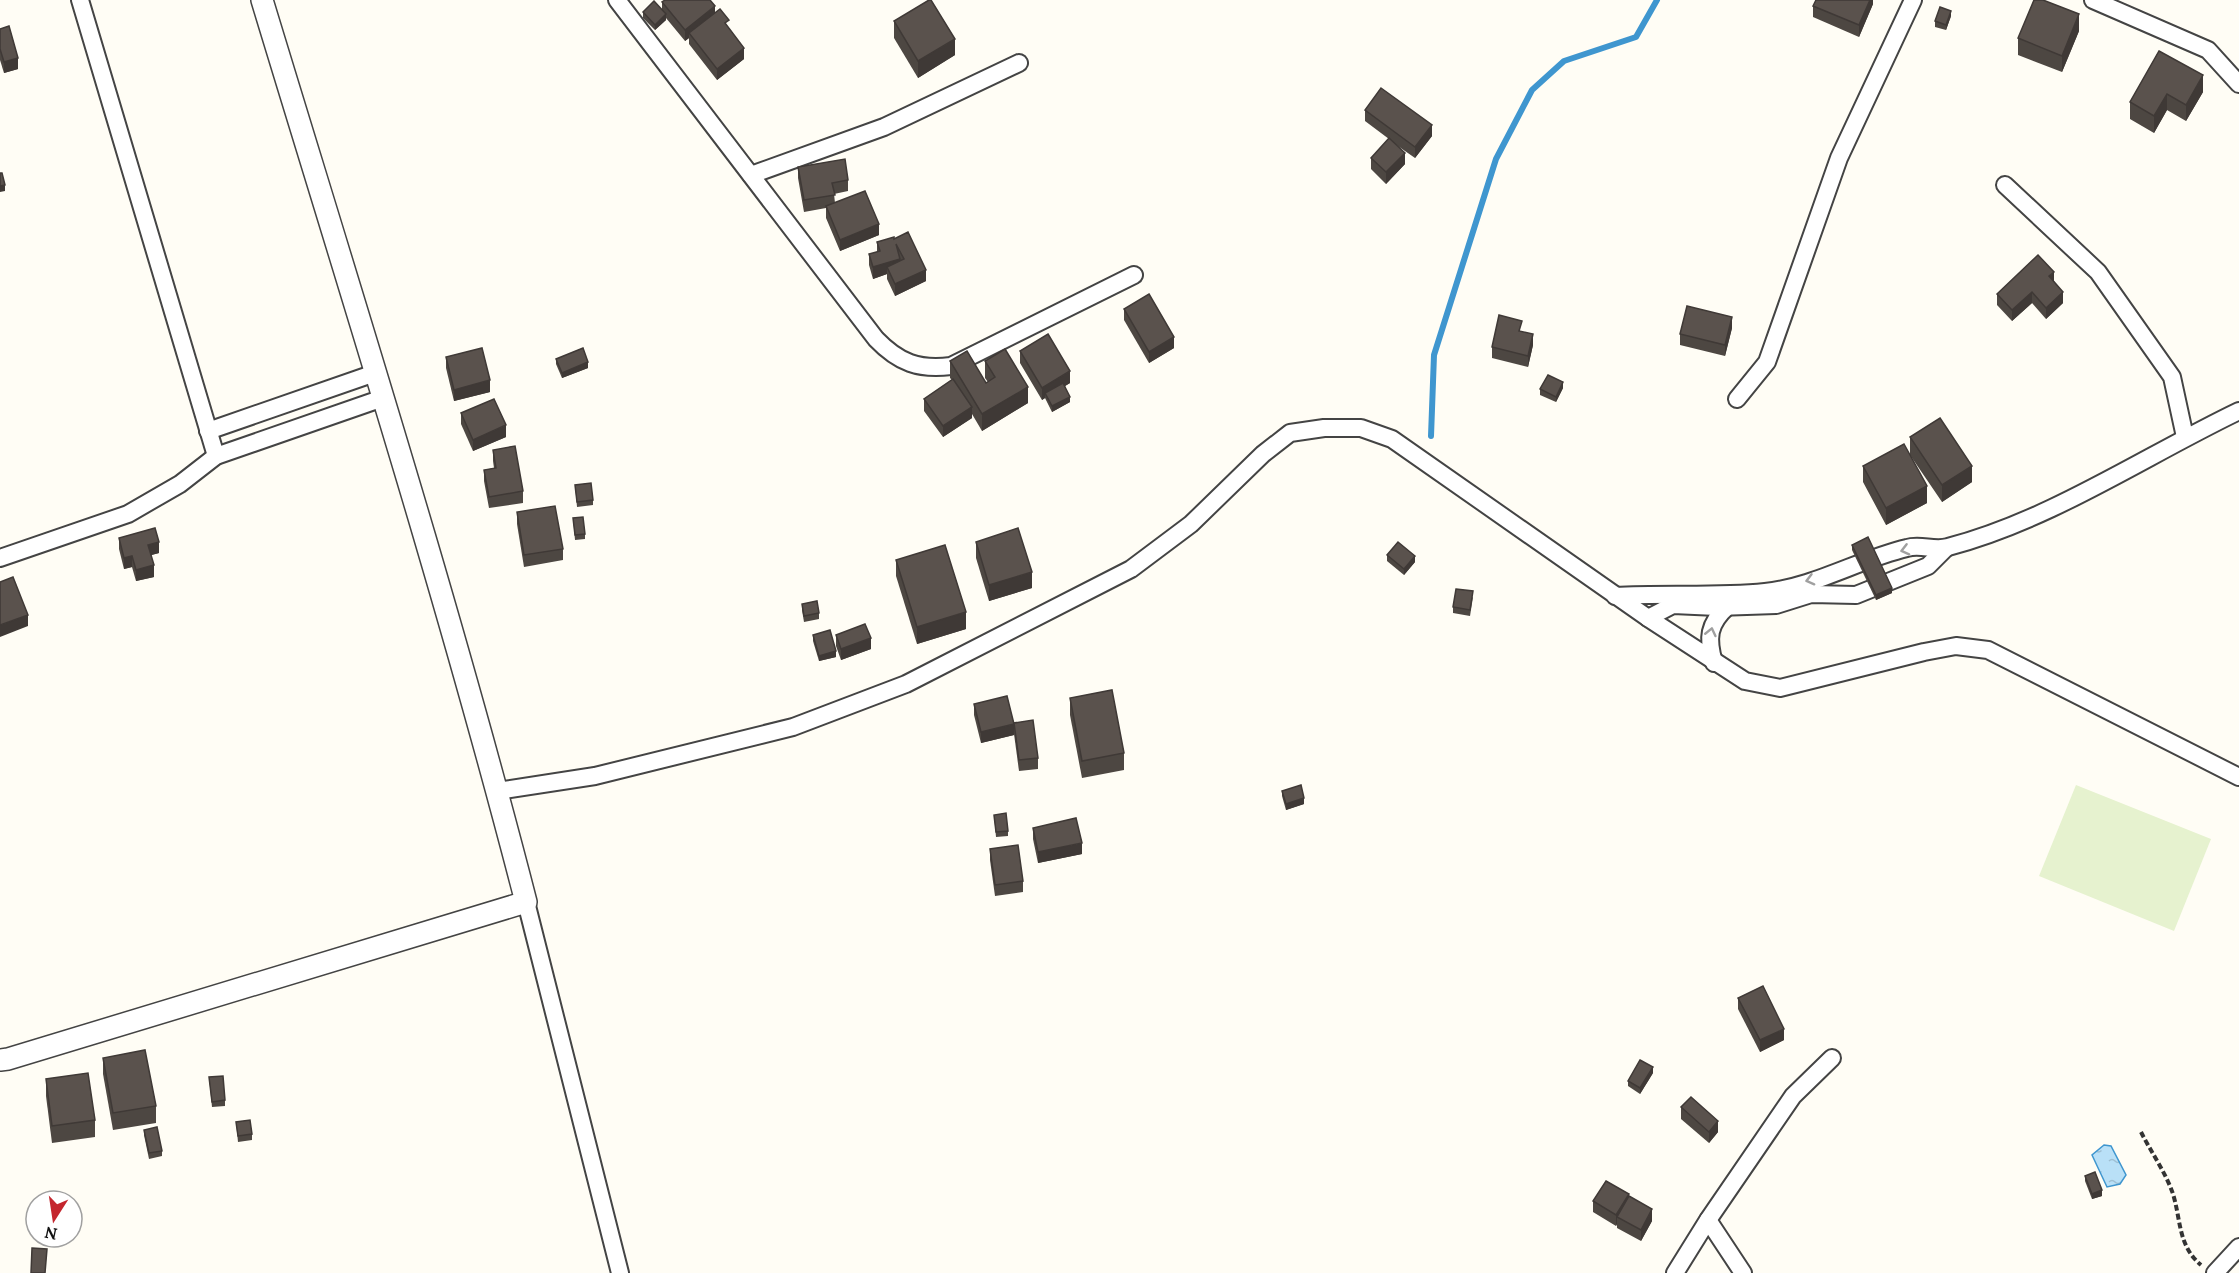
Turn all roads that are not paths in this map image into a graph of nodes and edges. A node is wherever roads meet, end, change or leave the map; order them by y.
1 (80, 0) edge
2 (262, 0) edge
3 (617, 0) edge
4 (1913, 0) edge
5 (2093, 0) edge
6 (1019, 63) dead end
7 (2239, 84) edge
8 (751, 175) junction
9 (2005, 185) dead end
10 (1134, 275) dead end
11 (375, 373) junction
12 (383, 398) junction
13 (1737, 399) dead end
14 (2239, 411) edge
15 (208, 431) junction
16 (2185, 437) junction
17 (216, 456) junction
18 (1946, 548) junction
19 (0, 558) edge
20 (1615, 596) junction
21 (1728, 606) junction
22 (1648, 618) junction
23 (1714, 663) junction
24 (2239, 777) edge
25 (497, 791) junction
26 (526, 902) junction
27 (1832, 1058) dead end
28 (0, 1060) edge
29 (1708, 1220) junction
30 (2239, 1247) edge
31 (2209, 1270) edge
32 (620, 1273) edge
33 (1675, 1273) edge
34 (1743, 1273) edge

1 - 15 street
2 - 11 street
3 - 8 street
4 - 13 street
5 - 7 street
6 - 8 street
8 - 10 street
9 - 16 street
11 - 12 street
11 - 15 street
12 - 17 street
12 - 25 street
14 - 16 street
15 - 17 street
16 - 18 street
17 - 19 street
18 -> 20 street
18 - 21 street
20 - 22 street
20 - 25 street
21 - 22 street
23 -> 21 street
22 - 23 street
23 - 24 street
25 - 26 street
26 - 28 street
26 - 32 street
27 - 29 street
29 - 33 street
29 - 34 street
30 - 31 street

